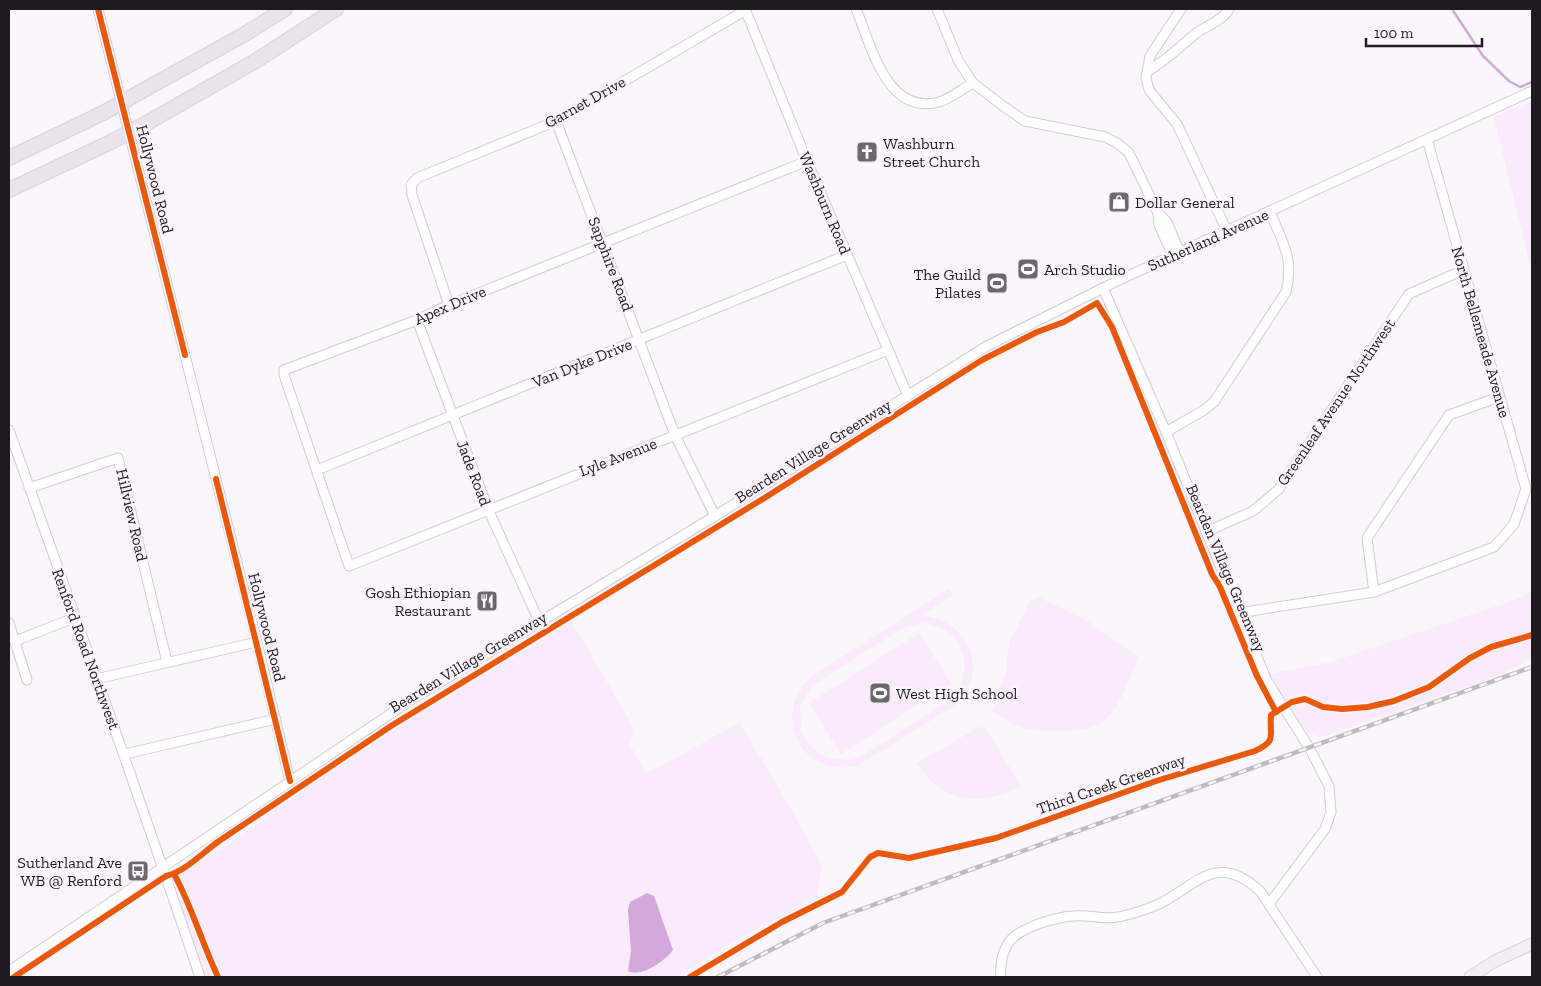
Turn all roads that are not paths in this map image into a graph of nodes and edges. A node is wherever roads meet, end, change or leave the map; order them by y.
1 (98, 9) edge
2 (285, 9) edge
3 (336, 9) edge
4 (346, 9) edge
5 (856, 9) edge
6 (937, 9) edge
7 (1181, 9) edge
8 (1230, 9) edge
9 (746, 10) edge
10 (254, 62) junction
11 (1148, 71) junction
12 (972, 83) junction
13 (1532, 91) edge
14 (556, 121) junction
15 (1427, 139) junction
16 (9, 158) edge
17 (807, 161) junction
18 (9, 190) edge
19 (1270, 212) junction
20 (1227, 231) junction
21 (603, 242) junction
22 (1177, 254) junction
23 (847, 255) junction
24 (1463, 270) junction
25 (1104, 288) junction
26 (449, 305) junction
27 (417, 320) junction
28 (639, 340) junction
29 (888, 350) junction
30 (908, 396) junction
31 (1499, 397) junction
32 (452, 417) junction
33 (9, 430) edge
34 (1166, 432) junction
35 (675, 435) junction
36 (317, 470) junction
37 (29, 488) junction
38 (488, 508) junction
39 (716, 516) junction
40 (1206, 532) junction
41 (349, 566) joint
42 (1374, 592) junction
43 (1238, 613) junction
44 (74, 618) junction
45 (539, 622) junction
46 (9, 623) edge
47 (15, 641) junction
48 (257, 642) junction
49 (167, 662) junction
50 (96, 679) junction
51 (27, 680) dead end
52 (276, 719) junction
53 (125, 754) junction
54 (290, 781) junction
55 (163, 867) junction
56 (1269, 904) junction
57 (1532, 944) edge
58 (9, 971) edge
59 (200, 977) edge
60 (1001, 977) edge
61 (1317, 977) edge
62 (1470, 977) edge

1 - 48 street, Hollywood Road
2 - 16 highway, bridge
3 - 10 highway
4 - 10 highway
5 - 12 street
6 - 12 street
7 - 11 street
8 - 11 street
9 - 14 street, Garnet Drive
9 - 17 street, Washburn Road
10 - 18 highway, bridge
11 - 20 street
12 - 22 street
13 - 15 street, Sutherland Avenue
14 - 21 street, Sapphire Road
14 - 26 street, Garnet Drive
15 - 19 street, Sutherland Avenue
15 - 24 street, North Bellemeade Avenue
17 - 21 street, Apex Drive
17 - 23 street, Washburn Road
19 - 20 street, Sutherland Avenue
19 - 34 street
20 - 22 street, Sutherland Avenue
21 - 26 street, Apex Drive
21 - 28 street, Sapphire Road
22 - 25 street, Sutherland Avenue
23 - 28 street, Van Dyke Drive
23 - 29 street, Washburn Road
24 - 31 street, North Bellemeade Avenue
24 - 40 street, Greenleaf Avenue Northwest
25 - 30 street, Sutherland Avenue
25 - 34 street
26 - 27 street, Apex Drive
27 - 32 street, Jade Road
27 - 36 street, Apex Drive
28 - 32 street, Van Dyke Drive
28 - 35 street, Sapphire Road
29 - 30 street, Washburn Road
29 - 35 street, Lyle Avenue
30 - 39 street, Sutherland Avenue
31 - 42 street
31 - 42 street, North Bellemeade Avenue
32 - 36 street, Van Dyke Drive
32 - 38 street, Jade Road
33 - 37 street, Renford Road Northwest
34 - 40 street
35 - 38 street, Lyle Avenue
35 - 39 street, Sapphire Road
36 - 41 street, Apex Drive
37 - 44 street, Renford Road Northwest
37 - 49 street, Hillview Road
38 - 41 street, Lyle Avenue
38 - 45 street, Jade Road
39 - 45 street, Sutherland Avenue
40 - 43 street
42 - 43 street
43 - 56 street
44 - 47 street
44 - 50 street, Renford Road Northwest
45 - 54 street, Sutherland Avenue
46 - 47 street
47 - 51 street
48 - 49 street
48 - 52 street, Hollywood Road
49 - 50 street
50 - 53 street, Renford Road Northwest
52 - 53 street
52 - 54 street, Hollywood Road
53 - 55 street, Renford Road Northwest
54 - 55 street, Sutherland Avenue
55 - 58 street, Sutherland Avenue
55 - 59 street, Renford Road Northwest
56 - 60 street
56 - 61 street
57 - 62 main road

